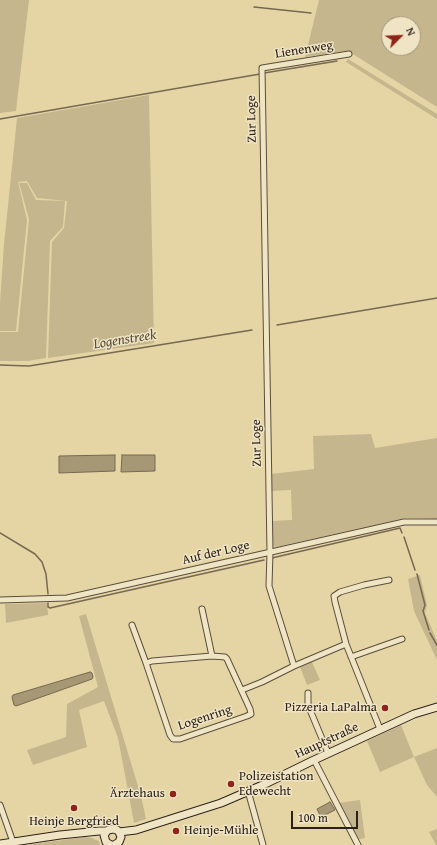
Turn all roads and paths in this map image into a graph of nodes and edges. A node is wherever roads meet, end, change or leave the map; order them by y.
1 (349, 54) dead end
2 (262, 68) joint
3 (437, 522) edge
4 (270, 552) junction
5 (388, 580) dead end
6 (0, 600) edge
7 (202, 609) dead end
8 (132, 625) dead end
9 (402, 639) dead end
10 (346, 644) junction
11 (212, 656) junction
12 (351, 657) junction
13 (146, 663) junction
14 (294, 666) junction
15 (242, 690) junction
16 (308, 693) dead end
17 (437, 707) edge
18 (380, 729) junction
19 (328, 753) junction
20 (314, 760) junction
21 (248, 791) junction
22 (0, 805) edge
23 (120, 835) junction
24 (108, 841) edge
25 (13, 842) junction
26 (0, 844) edge
27 (263, 845) edge
28 (358, 845) edge

1 - 2 street, Lienenweg
2 - 4 street, Zur Loge
3 - 4 street, Auf der Loge
4 - 6 street, Auf der Loge
4 - 14 street, Zur Loge
5 - 10 street
7 - 11 street
8 - 13 street, Logenring
9 - 12 street
10 - 12 street
10 - 14 street
11 - 13 street, Logenring
11 - 15 street, Logenring
12 - 18 street
13 - 15 street, Logenring
14 - 15 street, Logenring
16 - 19 street
17 - 18 main road, Hauptstraße
18 - 19 main road, Hauptstraße
19 - 20 main road, Hauptstraße
20 - 21 main road, Hauptstraße
20 - 28 street
21 - 23 main road, Hauptstraße
21 - 27 street
22 - 25 street
23 - 24 main road
23 - 24 main road
24 - 25 main road
25 - 26 main road

